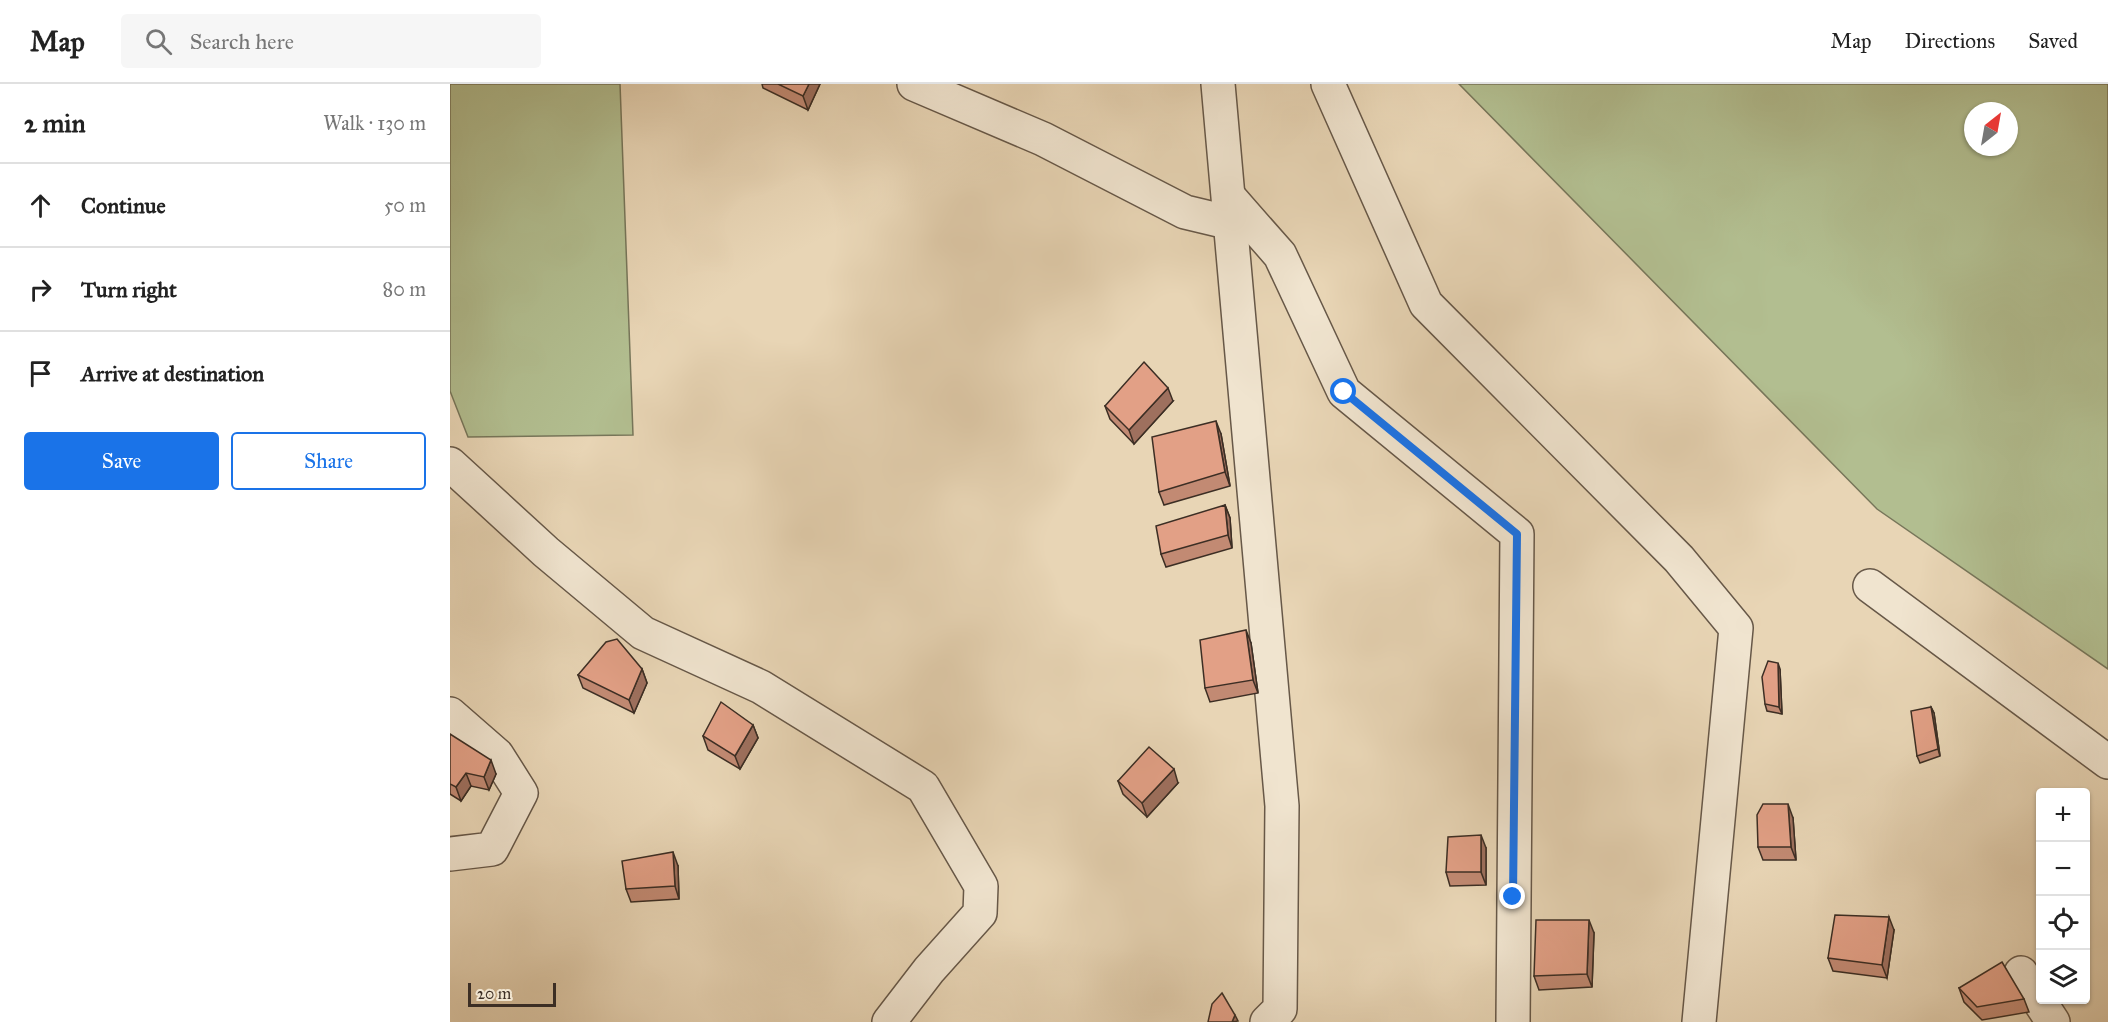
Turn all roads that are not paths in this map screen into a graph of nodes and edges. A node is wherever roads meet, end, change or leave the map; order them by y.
1 (914, 84) edge
2 (1218, 84) edge
3 (1328, 84) edge
4 (1230, 210) junction
5 (450, 464) edge
6 (1870, 586) dead end
7 (450, 714) edge
8 (2108, 762) edge
9 (450, 854) edge
10 (2021, 973) dead end
11 (889, 1022) edge
12 (1267, 1022) edge
13 (1512, 1022) edge
14 (1699, 1022) edge
15 (2053, 1022) edge

1 - 4 street
2 - 4 street
3 - 14 street
4 - 12 street
4 - 13 street
5 - 11 street
6 - 8 street
7 - 9 street
10 - 15 street

